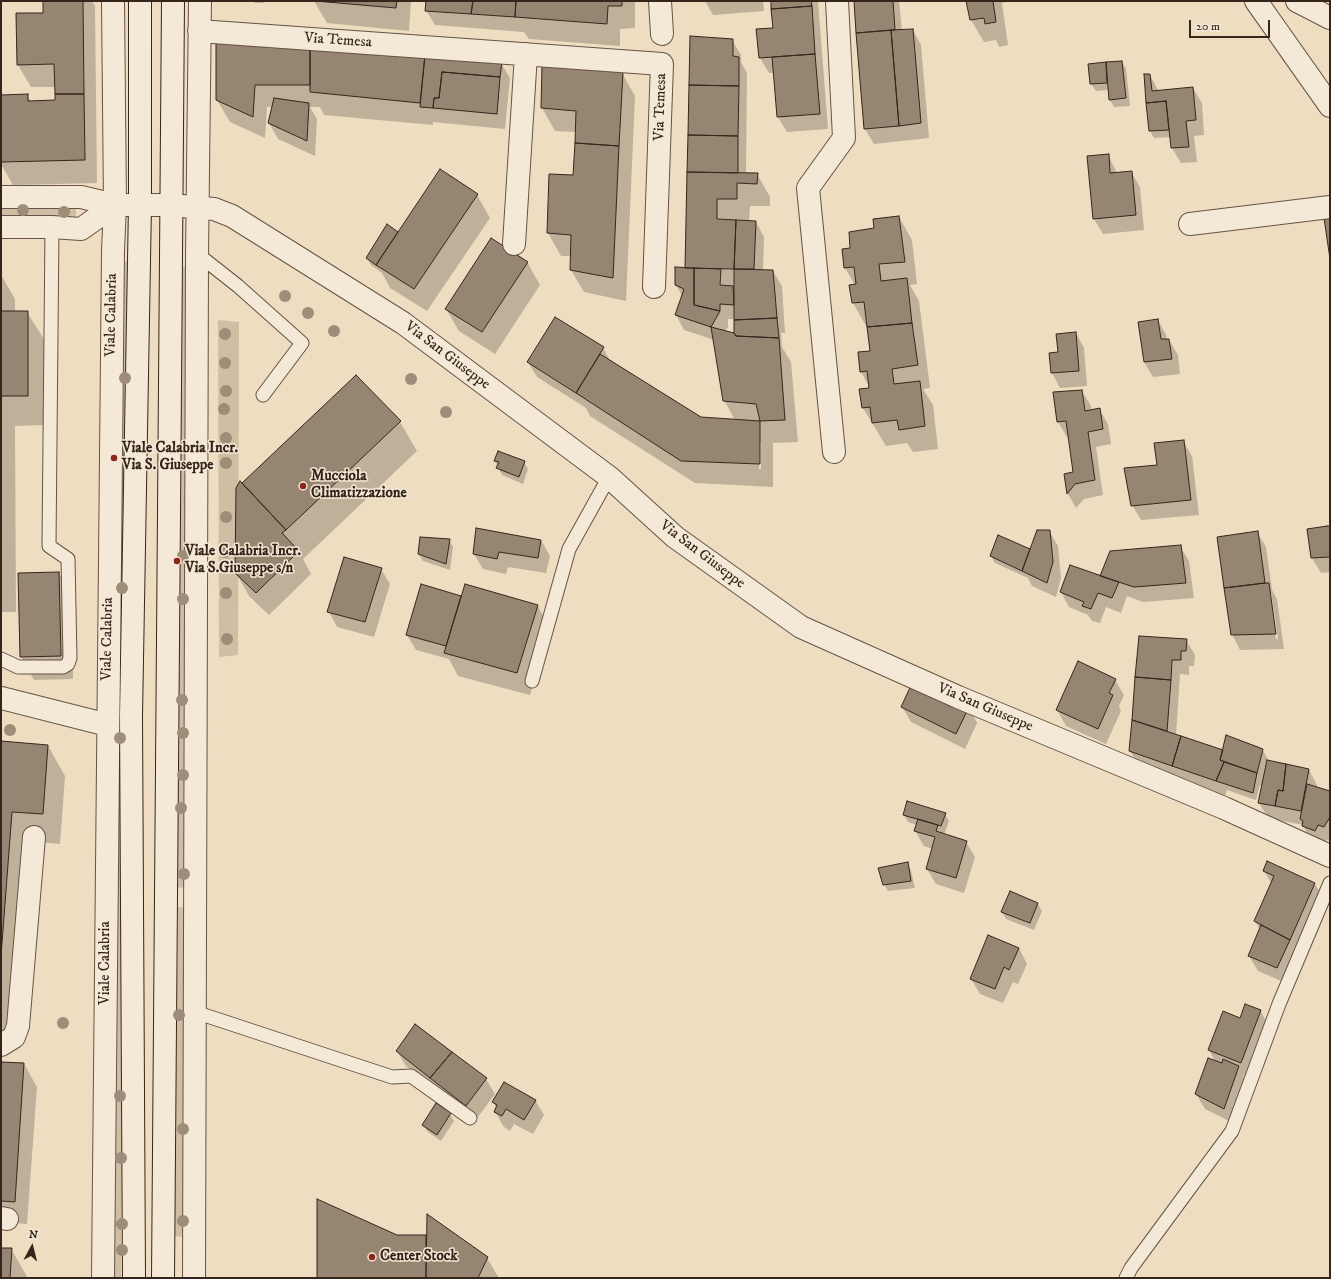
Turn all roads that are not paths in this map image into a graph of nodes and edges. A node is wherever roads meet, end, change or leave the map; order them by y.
1 (113, 1) edge
2 (140, 1) edge
3 (173, 1) edge
4 (200, 1) edge
5 (660, 1) edge
6 (837, 1) edge
7 (1256, 1) edge
8 (1297, 1) edge
9 (1330, 18) edge
10 (199, 31) junction
11 (662, 34) dead end
12 (526, 54) junction
13 (1330, 106) edge
14 (1, 197) edge
15 (140, 204) junction
16 (115, 205) junction
17 (171, 205) junction
18 (197, 206) junction
19 (1330, 207) edge
20 (1190, 224) dead end
21 (1, 227) edge
22 (52, 227) junction
23 (514, 244) dead end
24 (197, 256) junction
25 (654, 287) dead end
26 (263, 395) dead end
27 (834, 452) dead end
28 (609, 477) junction
29 (1, 659) edge
30 (532, 682) dead end
31 (1, 698) edge
32 (108, 725) junction
33 (34, 837) dead end
34 (1330, 856) edge
35 (1330, 883) edge
36 (195, 1012) junction
37 (1, 1045) edge
38 (470, 1118) dead end
39 (103, 1278) edge
40 (134, 1278) edge
41 (164, 1278) edge
42 (194, 1278) edge
43 (1126, 1278) edge

1 - 16 street, Viale Calabria
2 - 15 street, Viale Calabria
3 - 17 street
4 - 10 street
5 - 11 street
6 - 27 street
7 - 13 street
8 - 9 street
10 - 12 street, Via Temesa
10 - 18 street
12 - 23 street
12 - 25 street, Via Temesa
14 - 16 street, Via San Giuseppe
15 - 16 street, Via San Giuseppe
15 - 17 street, Via San Giuseppe
15 - 40 street, Viale Calabria
16 - 22 street
16 - 32 street, Viale Calabria
17 - 18 street, Via San Giuseppe
17 - 41 street
18 - 24 street
18 - 28 street, Via San Giuseppe
19 - 20 street
21 - 22 street
22 - 29 lane
24 - 26 lane
24 - 36 street
28 - 30 lane
28 - 34 street, Via San Giuseppe
31 - 32 street
32 - 39 street, Viale Calabria
33 - 37 street
35 - 43 lane
36 - 38 lane
36 - 42 street

